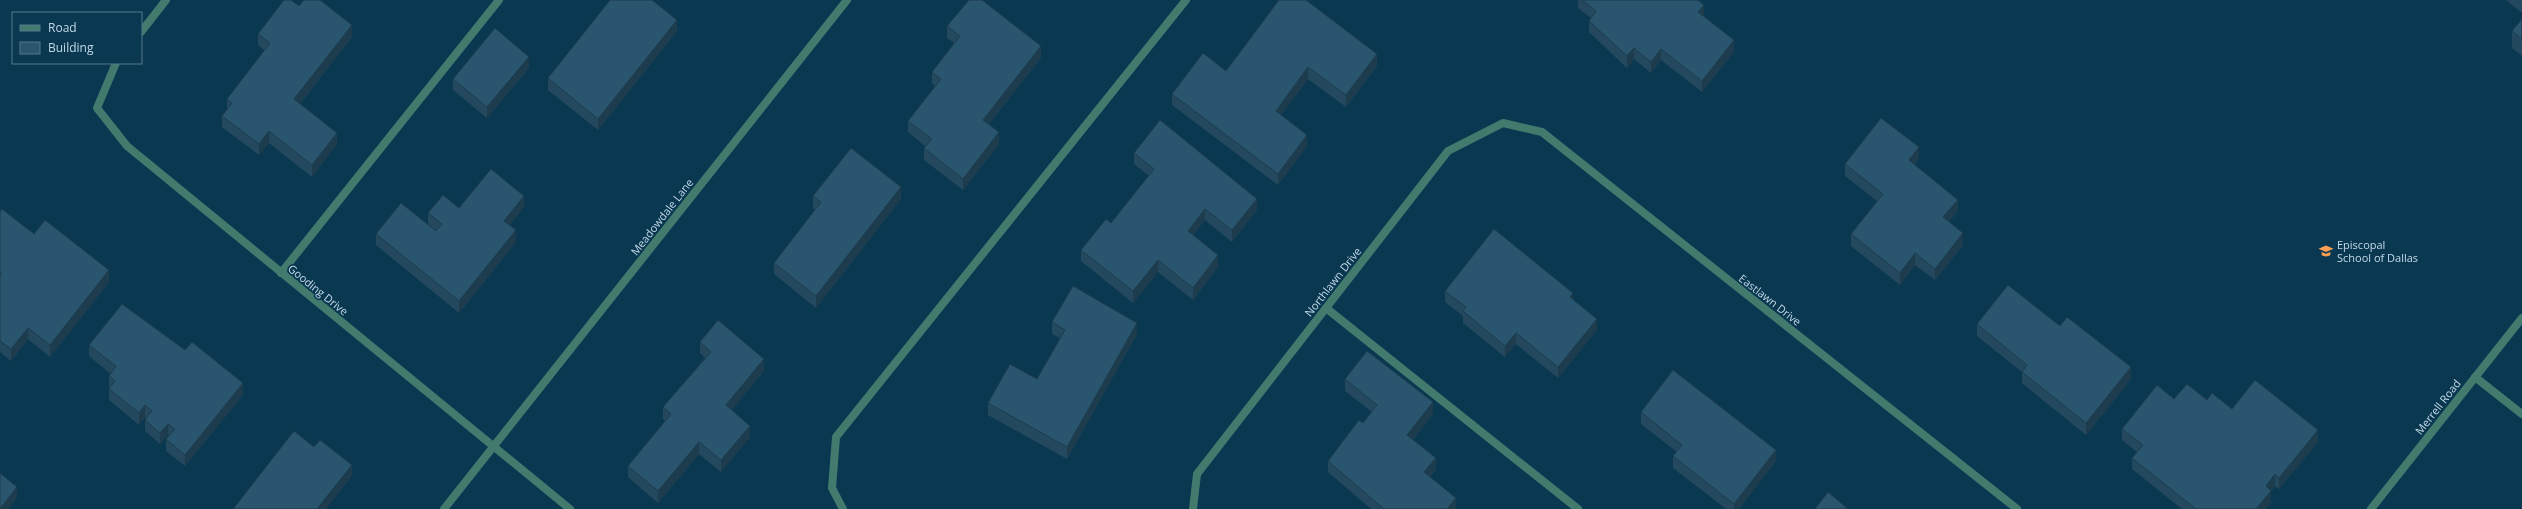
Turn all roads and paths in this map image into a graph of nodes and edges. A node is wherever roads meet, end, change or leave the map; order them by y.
1 (166, 0) edge
2 (499, 0) edge
3 (847, 0) edge
4 (1186, 0) edge
5 (142, 31) edge
6 (116, 64) edge
7 (1503, 123) joint
8 (281, 273) junction
9 (1326, 308) junction
10 (2522, 318) edge
11 (2475, 377) junction
12 (2522, 414) edge
13 (494, 448) junction
14 (444, 509) edge
15 (570, 509) edge
16 (843, 509) edge
17 (1193, 509) edge
18 (1578, 509) edge
19 (2017, 509) edge
20 (2371, 509) edge

1 - 5 street
2 - 8 street
3 - 13 street, Meadowdale Lane
4 - 16 street
6 - 8 street, Gooding Drive
7 - 9 street, Northlawn Drive
7 - 19 street, Eastlawn Drive
8 - 13 street, Gooding Drive
9 - 17 street, Northlawn Drive
9 - 18 street
10 - 11 street, Merrell Road
11 - 12 street
11 - 20 street, Merrell Road
13 - 14 street, Meadowdale Lane
13 - 15 street, Gooding Drive

